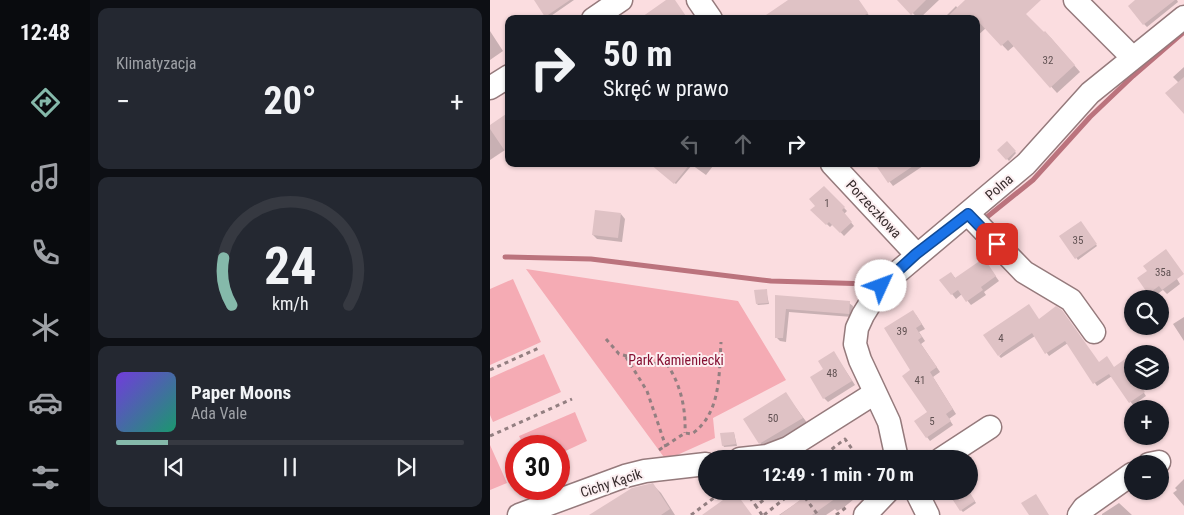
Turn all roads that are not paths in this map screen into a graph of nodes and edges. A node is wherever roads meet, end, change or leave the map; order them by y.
1 (621, 0) edge
2 (698, 0) edge
3 (1075, 0) edge
4 (599, 15) edge
5 (708, 15) edge
6 (1184, 17) edge
7 (1132, 57) junction
8 (505, 79) edge
9 (490, 88) edge
10 (835, 167) edge
11 (968, 214) junction
12 (916, 254) junction
13 (1094, 332) dead end
14 (875, 393) junction
15 (990, 427) dead end
16 (783, 450) edge
17 (895, 450) edge
18 (955, 450) edge
19 (698, 465) edge
20 (1124, 480) edge
21 (879, 500) edge
22 (920, 500) edge
23 (519, 515) edge
24 (865, 515) edge
25 (928, 515) edge
26 (1079, 515) edge

1 - 4 street
2 - 5 street
3 - 7 street
6 - 7 street, Polna
7 - 11 street, Polna
8 - 9 street
10 - 12 street, Porzeczkowa
11 - 12 street, Polna
11 - 13 street
12 - 14 street, Polna
14 - 16 street
14 - 17 street, Polna
15 - 18 street
19 - 23 street, Cichy Kącik
20 - 26 street
21 - 24 street
22 - 25 street

